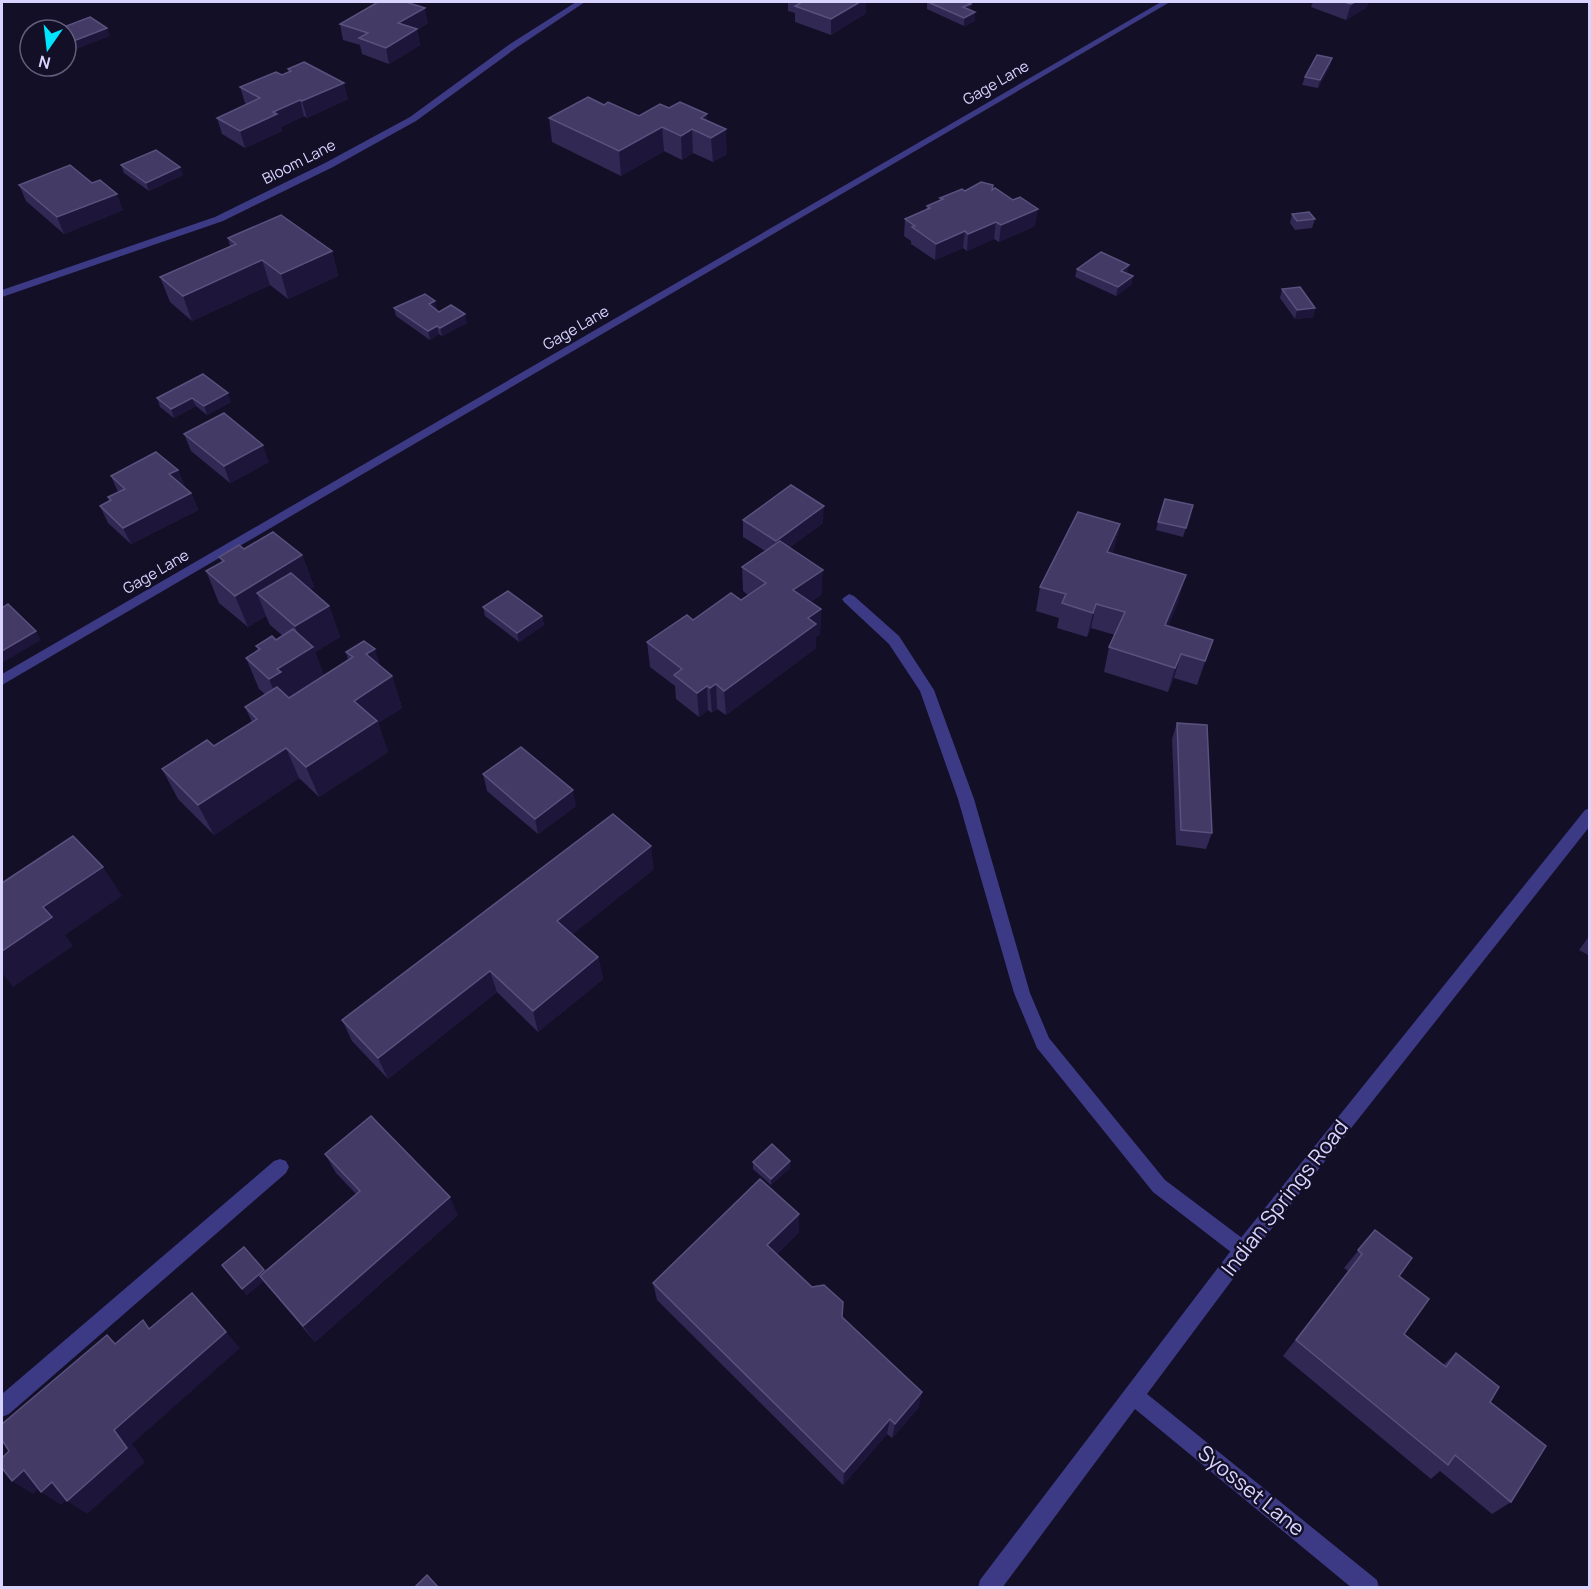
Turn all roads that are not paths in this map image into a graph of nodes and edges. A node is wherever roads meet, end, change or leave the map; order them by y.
1 (581, 2) edge
2 (1166, 2) edge
3 (2, 294) edge
4 (849, 599) dead end
5 (2, 680) edge
6 (1590, 814) edge
7 (280, 1167) dead end
8 (1243, 1250) junction
9 (1133, 1395) junction
10 (2, 1407) edge
11 (988, 1587) edge
12 (1369, 1587) edge

1 - 3 street, Bloom Lane
2 - 5 street, Gage Lane
4 - 8 street
6 - 8 street, Indian Springs Road
7 - 10 street
8 - 9 street, Indian Springs Road
9 - 11 street, Indian Springs Road
9 - 12 street, Syosset Lane

